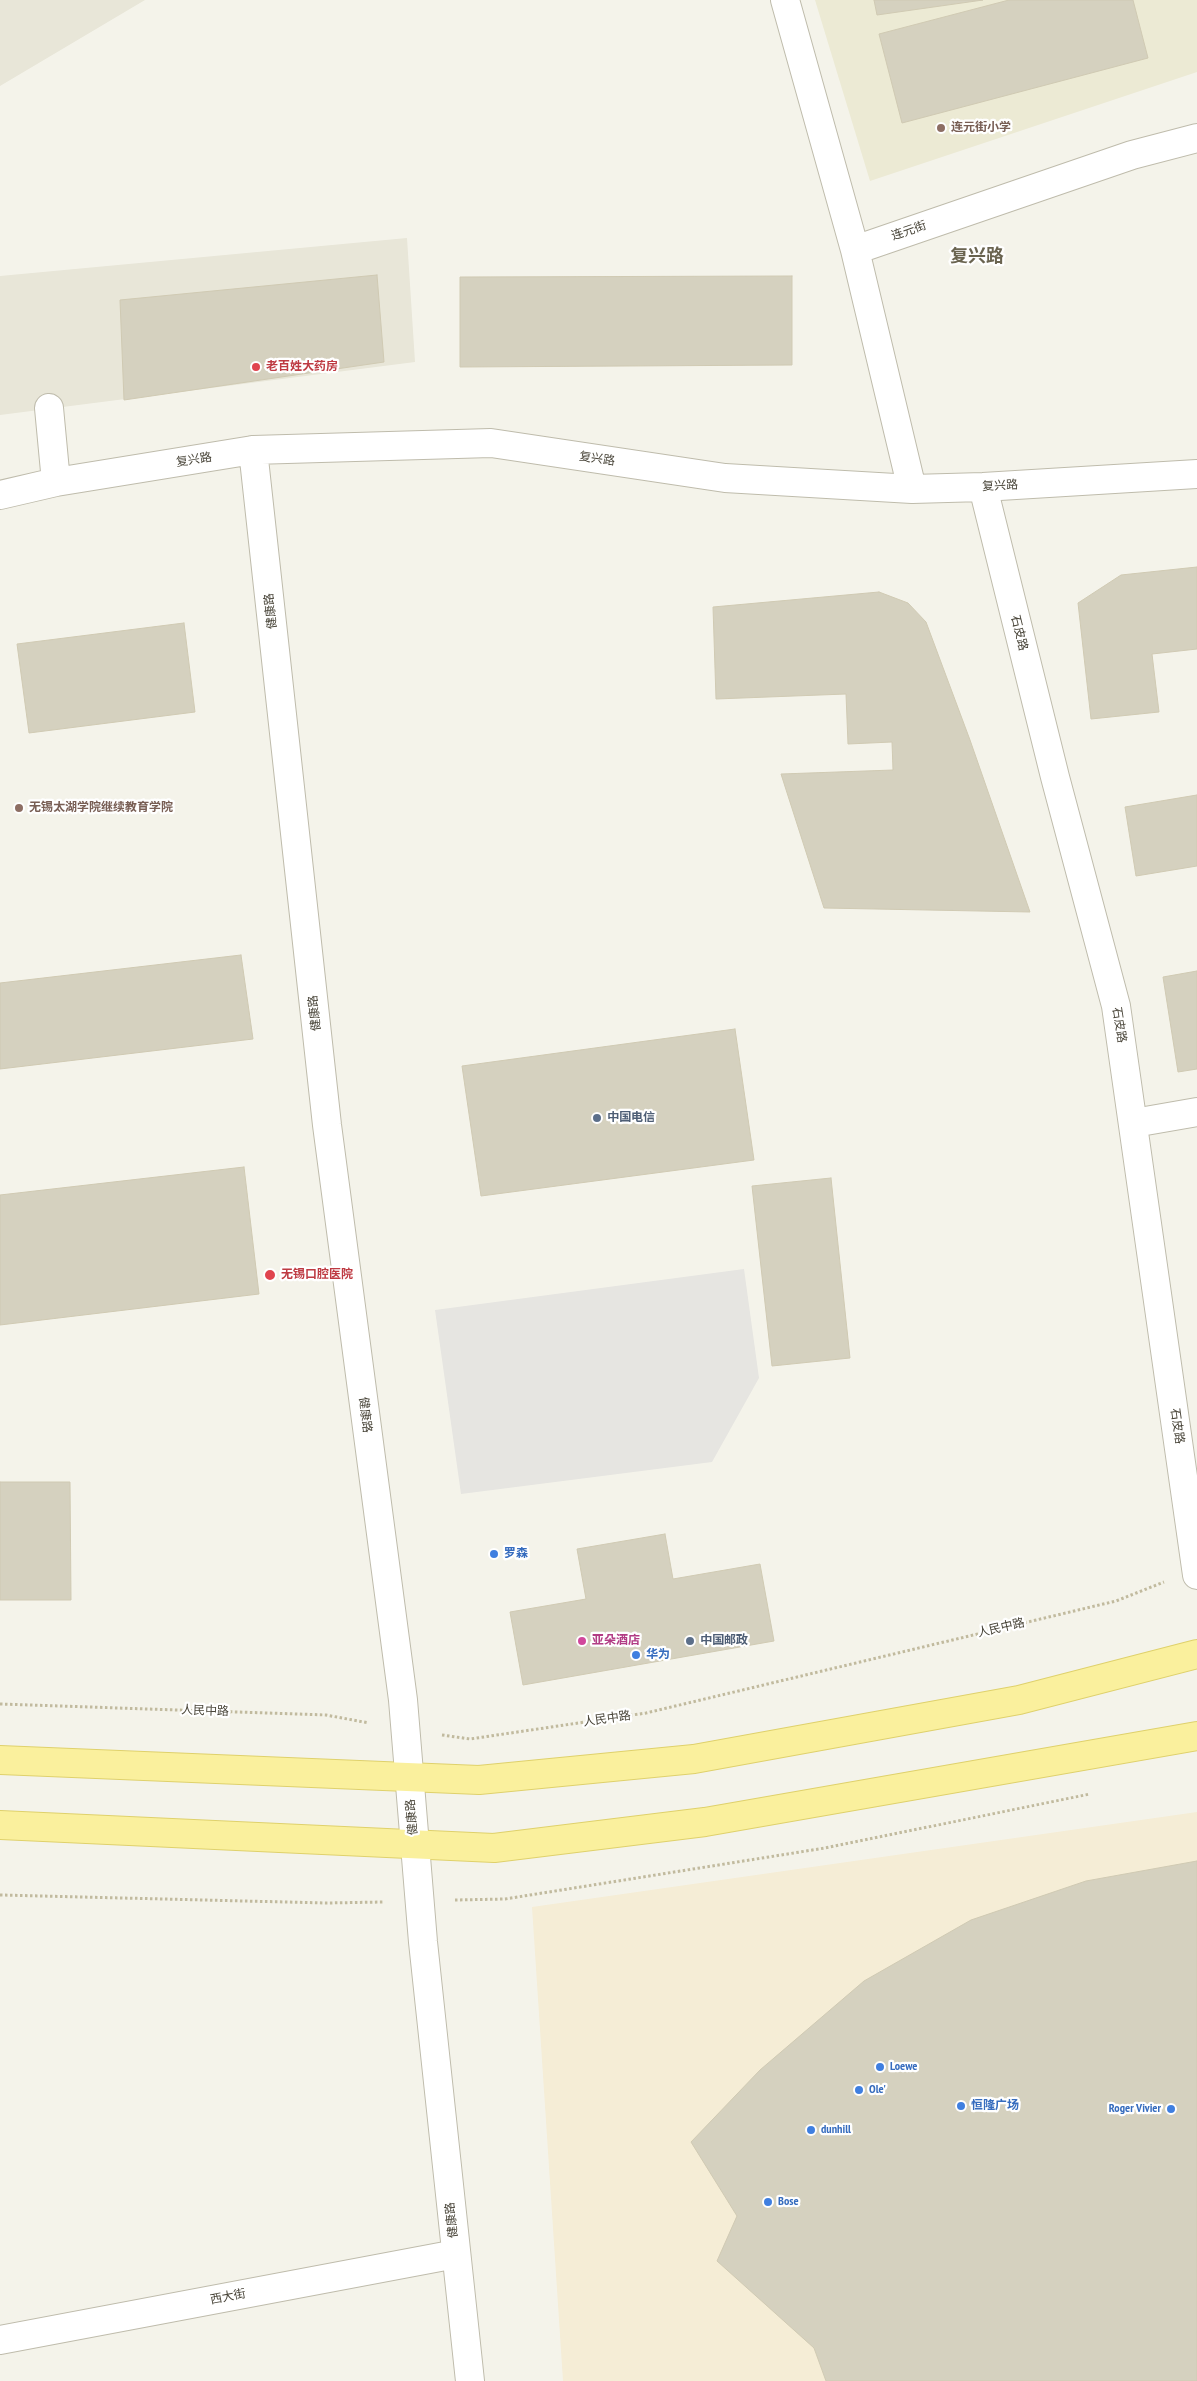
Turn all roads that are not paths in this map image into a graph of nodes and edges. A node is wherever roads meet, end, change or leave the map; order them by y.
1 (785, 0) edge
2 (1197, 138) edge
3 (855, 250) junction
4 (49, 408) dead end
5 (253, 450) junction
6 (1197, 474) edge
7 (56, 482) junction
8 (982, 487) junction
9 (912, 489) junction
10 (0, 495) edge
11 (1197, 1112) edge
12 (1134, 1123) junction
13 (1197, 1572) edge
14 (1197, 1654) edge
15 (1197, 1736) edge
16 (0, 1760) edge
17 (408, 1776) junction
18 (0, 1825) edge
19 (414, 1845) junction
20 (456, 2254) junction
21 (0, 2340) edge
22 (470, 2381) edge

1 - 3 street
2 - 3 street, 连元街
3 - 9 street
4 - 7 street
5 - 7 street, 复兴路
5 - 9 street, 复兴路
5 - 17 street, 健康路
6 - 8 street, 复兴路
7 - 10 street, 复兴路
8 - 9 street, 复兴路
8 - 12 street, 石皮路
11 - 12 street
12 - 13 street, 石皮路
14 - 17 main road
15 - 19 main road
16 - 17 main road
17 - 19 street, 健康路
18 - 19 main road
19 - 20 street, 健康路
20 - 21 street, 西大街
20 - 22 street, 健康路

